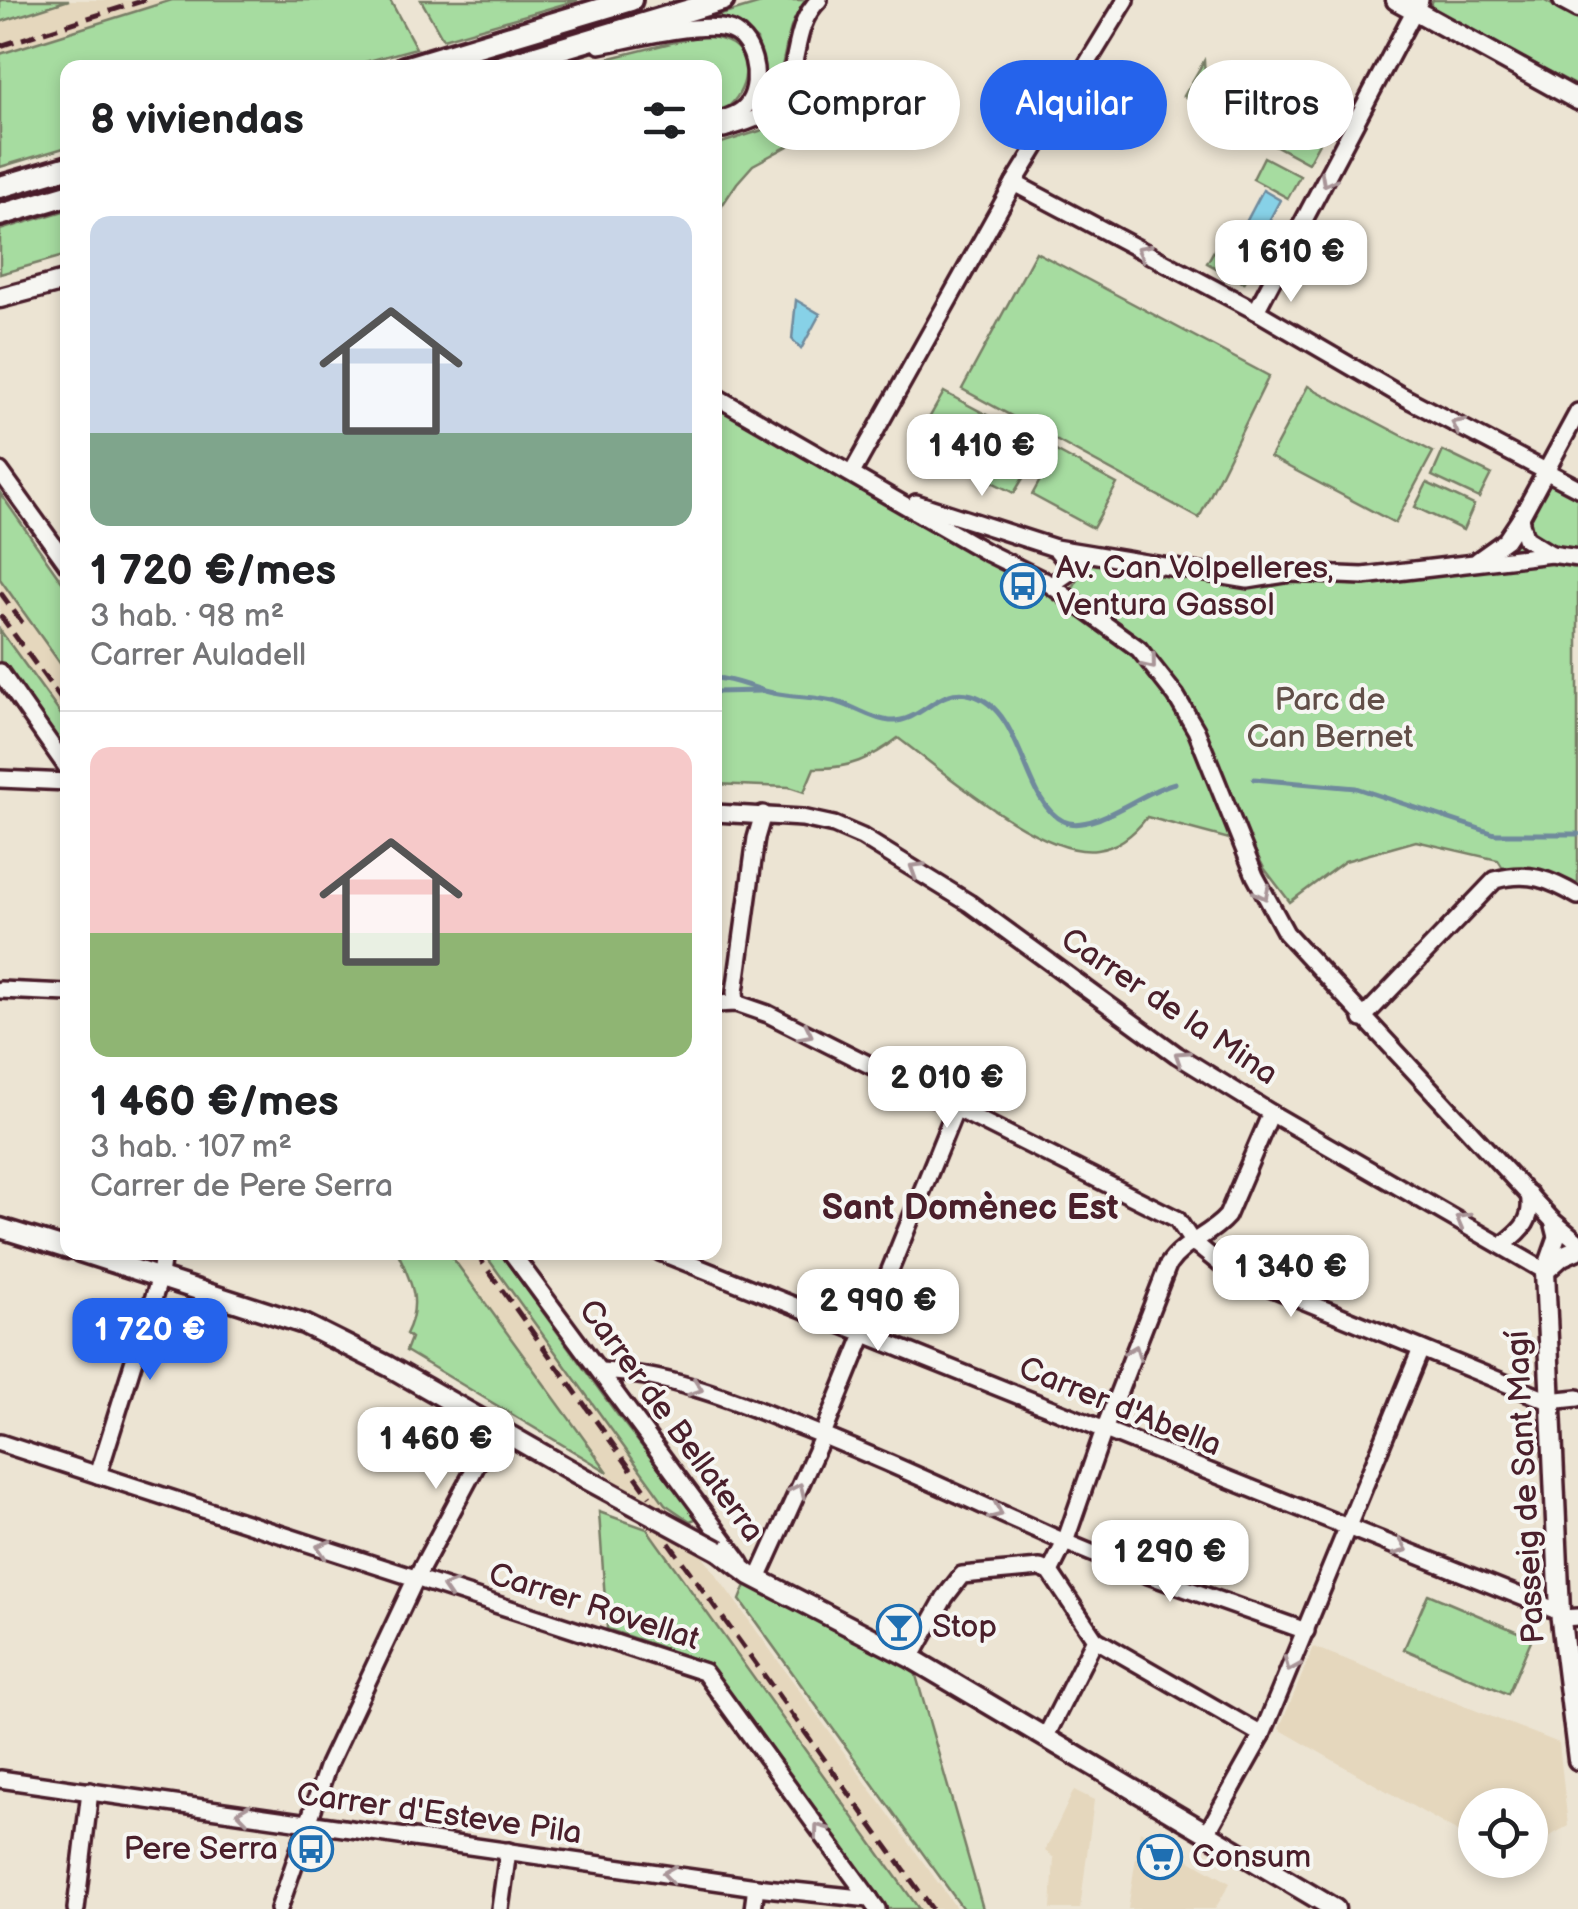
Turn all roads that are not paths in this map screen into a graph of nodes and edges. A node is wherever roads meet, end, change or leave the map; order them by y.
1 (631, 0) edge
2 (723, 0) edge
3 (819, 0) edge
4 (1126, 0) edge
5 (1396, 0) edge
6 (1563, 0) edge
7 (1418, 5) edge
8 (1578, 8) edge
9 (527, 58) junction
10 (431, 60) edge
11 (521, 60) edge
12 (1578, 100) edge
13 (722, 119) edge
14 (722, 130) edge
15 (60, 169) edge
16 (1014, 184) junction
17 (0, 187) edge
18 (60, 196) edge
19 (0, 214) edge
20 (60, 282) edge
21 (0, 298) edge
22 (1256, 310) junction
23 (722, 400) edge
24 (1578, 412) edge
25 (1544, 470) junction
26 (0, 472) edge
27 (852, 473) junction
28 (1578, 488) edge
29 (893, 497) junction
30 (1520, 519) junction
31 (1000, 528) junction
32 (986, 552) junction
33 (60, 554) edge
34 (1061, 554) junction
35 (1551, 554) junction
36 (1578, 558) edge
37 (1478, 560) junction
38 (1051, 585) junction
39 (0, 672) edge
40 (60, 757) edge
41 (0, 779) edge
42 (60, 782) edge
43 (722, 813) edge
44 (763, 814) junction
45 (1578, 896) edge
46 (0, 990) edge
47 (60, 993) edge
48 (722, 1004) edge
49 (736, 1004) junction
50 (1362, 1018) junction
51 (955, 1110) junction
52 (1271, 1113) junction
53 (1529, 1194) junction
54 (1553, 1221) junction
55 (0, 1228) edge
56 (1191, 1240) junction
57 (1504, 1244) junction
58 (1578, 1246) edge
59 (60, 1247) edge
60 (106, 1260) edge
61 (162, 1260) edge
62 (517, 1260) edge
63 (680, 1260) edge
64 (1545, 1271) junction
65 (160, 1277) junction
66 (862, 1333) junction
67 (1421, 1349) junction
68 (601, 1371) junction
69 (1578, 1398) edge
70 (1550, 1401) junction
71 (496, 1428) junction
72 (1104, 1430) junction
73 (823, 1435) junction
74 (0, 1444) edge
75 (98, 1475) junction
76 (1348, 1527) junction
77 (1058, 1540) junction
78 (1045, 1570) junction
79 (754, 1577) junction
80 (416, 1578) junction
81 (1566, 1616) edge
82 (1306, 1631) junction
83 (1095, 1639) junction
84 (912, 1658) junction
85 (1574, 1698) edge
86 (1262, 1735) junction
87 (1045, 1738) junction
88 (1578, 1760) edge
89 (0, 1778) edge
90 (90, 1792) junction
91 (307, 1822) junction
92 (1207, 1833) junction
93 (508, 1851) junction
94 (756, 1887) junction
95 (874, 1904) edge
96 (76, 1909) edge
97 (279, 1909) edge
98 (500, 1909) edge
99 (753, 1909) edge
100 (1335, 1909) edge

1 - 10 main road
2 - 9 main road
3 - 14 street
4 - 16 street
5 - 7 street
6 - 8 street
7 - 12 street
7 -> 22 street
9 - 11 main road
9 - 13 street
15 - 17 main road
22 -> 16 street
16 - 27 street
18 - 19 main road
20 - 21 street
25 -> 22 street
23 - 27 street
24 - 25 street
25 - 28 street
25 - 30 street
26 - 33 street
27 - 29 street
29 - 31 street
29 - 32 street
30 - 35 street
30 - 37 street
31 - 32 street
31 - 34 street
32 - 38 street
34 - 37 street
34 - 38 street
35 - 36 street
35 - 37 street
38 -> 50 street
39 - 40 street
41 - 42 street
43 - 44 street, Carrer de la Mina
44 - 49 street
52 -> 44 street, Carrer de la Mina
45 - 50 street
46 - 47 street
48 - 49 street
49 -> 51 street
50 - 53 street
51 - 56 street
51 - 66 street
52 - 56 street
57 -> 52 street, Carrer de la Mina
53 - 54 street
53 - 57 street
54 - 58 street
54 - 64 street
55 - 59 street
56 - 67 street
72 -> 56 street
57 - 64 street, Carrer de la Mina
58 - 64 street
60 - 65 street
61 - 65 street
62 - 68 street, Carrer de Bellaterra
63 - 66 street, Carrer d'Abella
64 - 70 street, Passeig de Sant Magí
65 - 71 street
65 - 75 street
66 - 72 street, Carrer d'Abella
66 - 73 street
67 - 70 street
67 - 76 street
68 -> 73 street
68 - 79 street, Carrer de Bellaterra
69 - 70 street
70 - 81 street, Passeig de Sant Magí
71 - 79 street, bridge
71 - 80 street
72 - 76 street, Carrer d'Abella
72 - 77 street
73 -> 77 street
79 -> 73 street
74 - 75 street, Carrer Rovellat
80 -> 75 street, Carrer Rovellat
76 -> 81 street, Carrer d'Abella
76 - 82 street
77 - 78 street
77 - 82 street
78 - 83 street
78 - 84 street
79 - 84 street
80 - 91 street
95 -> 80 street, Carrer Rovellat
81 - 85 street, Passeig de Sant Magí
82 -> 86 street
83 - 86 street
83 - 87 street
84 - 87 street
85 - 88 street, Passeig de Sant Magí
86 - 92 street
87 - 92 street
89 - 90 street, Carrer d'Esteve Pila
91 -> 90 street, Carrer d'Esteve Pila
90 - 96 street
91 - 93 street, Carrer d'Esteve Pila
91 - 97 street
92 - 100 street
94 -> 93 street, Carrer d'Esteve Pila
93 - 98 street
94 - 95 street, Carrer d'Esteve Pila
94 - 99 street

